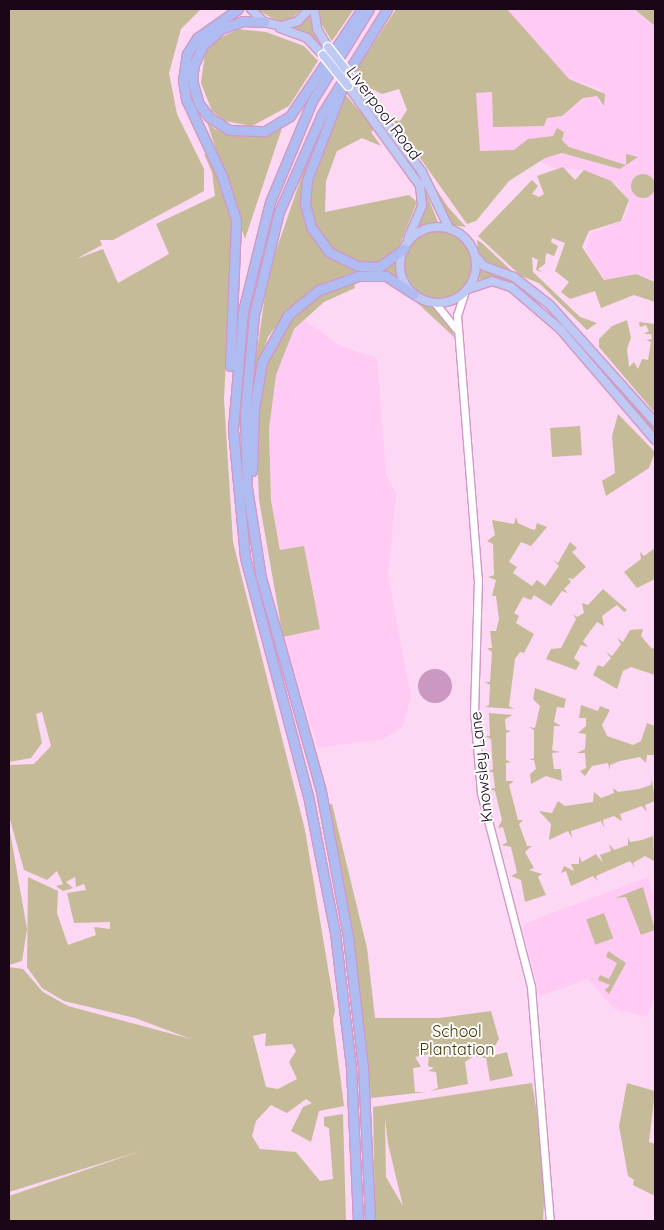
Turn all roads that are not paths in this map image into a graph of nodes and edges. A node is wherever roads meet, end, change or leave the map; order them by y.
1 (238, 9) edge
2 (251, 9) edge
3 (309, 9) edge
4 (314, 9) edge
5 (362, 9) edge
6 (370, 9) edge
7 (387, 9) edge
8 (268, 24) junction
9 (373, 29) junction
10 (450, 229) junction
11 (405, 247) junction
12 (475, 256) junction
13 (466, 291) junction
14 (414, 294) junction
15 (435, 303) junction
16 (460, 336) junction
17 (655, 422) edge
18 (233, 429) junction
19 (655, 440) edge
20 (256, 550) junction
21 (358, 1221) edge
22 (370, 1221) edge
23 (550, 1221) edge

1 - 18 highway
2 - 8 highway
3 - 8 highway
4 - 10 highway, Liverpool Road, bridge
5 - 8 highway
6 - 18 highway
7 - 9 highway
8 - 11 highway, Liverpool Road, bridge
9 - 11 highway
9 - 20 highway
10 - 11 highway
10 - 12 highway
11 - 14 highway
12 - 13 highway
12 - 17 highway
13 - 15 highway
13 - 16 main road, Knowsley Lane
13 - 19 highway
14 - 15 highway
14 - 20 highway
15 - 16 main road, Knowsley Lane
16 - 23 main road, Knowsley Lane
18 - 21 highway
20 - 22 highway

